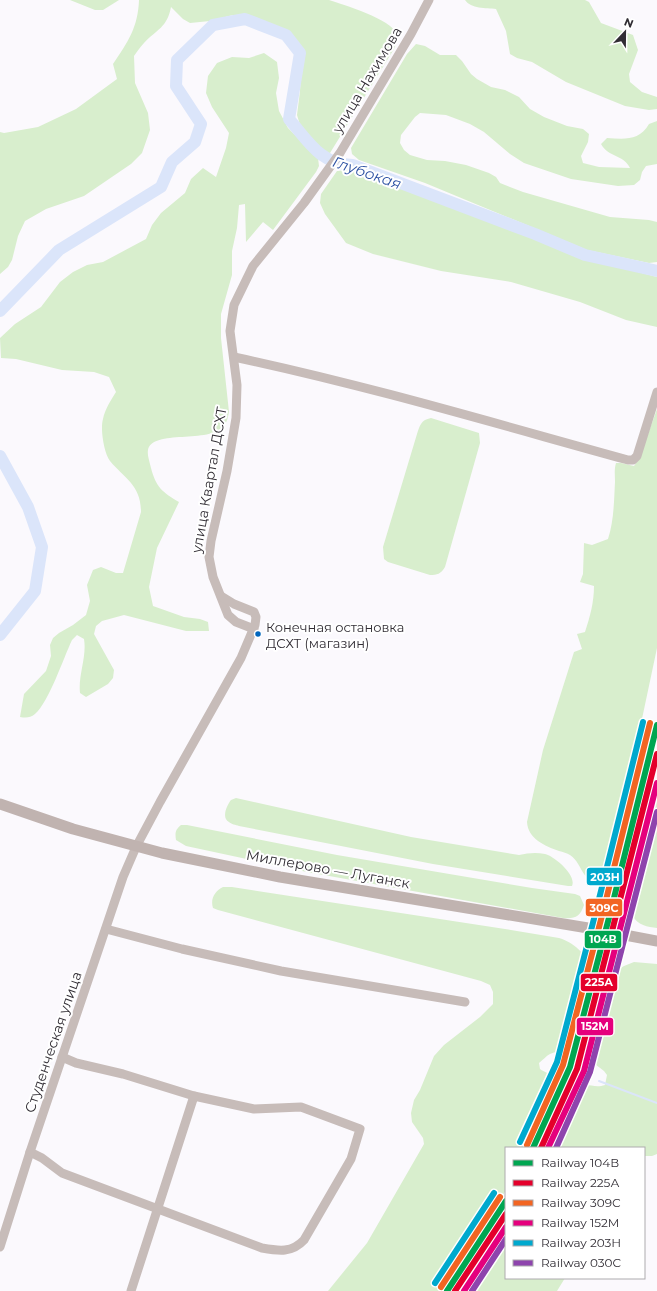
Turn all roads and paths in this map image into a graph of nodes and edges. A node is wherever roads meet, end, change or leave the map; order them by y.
1 (429, 0) edge
2 (326, 172) joint
3 (234, 357) junction
4 (657, 392) edge
5 (221, 596) junction
6 (254, 629) junction
7 (0, 804) edge
8 (136, 847) junction
9 (106, 929) junction
10 (657, 941) edge
11 (465, 1002) dead end
12 (62, 1057) junction
13 (194, 1096) junction
14 (30, 1152) junction
15 (157, 1209) junction
16 (0, 1247) edge
17 (131, 1291) edge

1 - 2 street, улица Нахимова
2 - 3 street, улица Квартал ДСХТ
3 - 4 street
3 - 5 street, улица Квартал ДСХТ
5 - 6 street, улица Квартал ДСХТ
5 - 6 street
6 - 8 street
7 - 8 main road, Миллерово — Луганск
8 - 9 street, Студенческая улица
8 - 10 main road, Миллерово — Луганск
9 - 11 street
9 - 12 street, Студенческая улица
12 - 13 street
12 - 14 street, Студенческая улица
13 - 15 street
13 - 15 street
14 - 15 street
14 - 16 street, Студенческая улица
15 - 17 street

